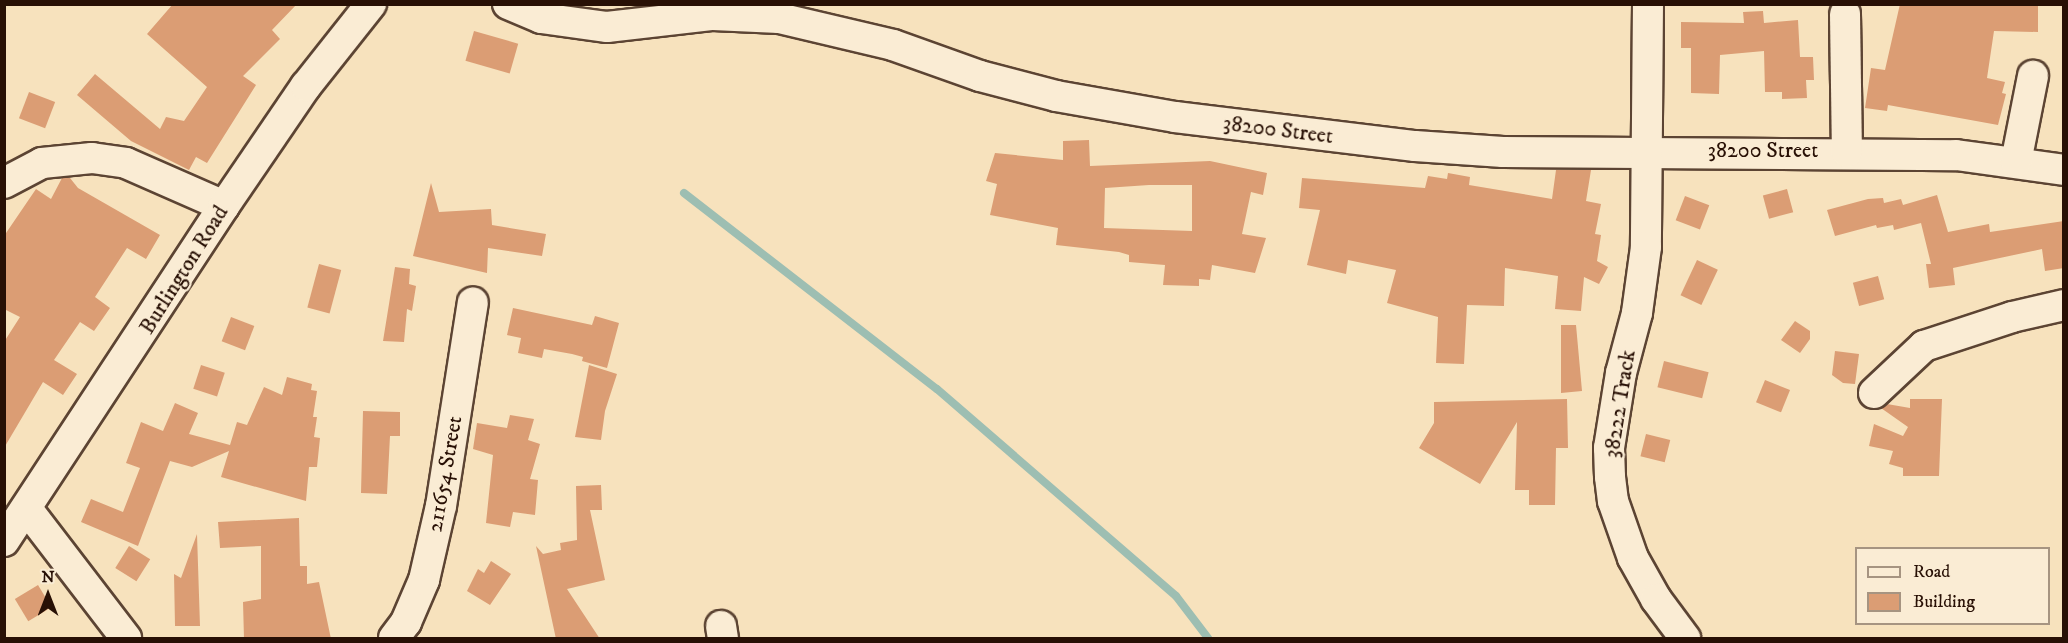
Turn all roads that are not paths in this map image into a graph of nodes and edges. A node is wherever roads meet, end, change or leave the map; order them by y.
1 (371, 4) edge
2 (508, 4) edge
3 (1648, 4) edge
4 (1845, 15) dead end
5 (2033, 76) dead end
6 (1647, 152) junction
7 (1847, 152) junction
8 (2016, 162) junction
9 (2064, 170) edge
10 (4, 183) edge
11 (224, 206) junction
12 (473, 302) dead end
13 (2064, 305) edge
14 (1874, 393) dead end
15 (27, 509) junction
16 (4, 541) edge
17 (126, 639) edge
18 (394, 639) edge
19 (1685, 639) edge

1 - 11 street, Burlington Road
2 - 6 street, 38200 Street
3 - 6 street, 38222 Track
4 - 7 street
5 - 8 street
6 - 7 street, 38200 Street
6 - 19 street, 38222 Track
7 - 8 street, 38200 Street
8 - 9 street, 38200 Street
10 - 11 street
11 - 15 street, Burlington Road
12 - 18 street, 211654 Street
13 - 14 street
15 - 16 street, Burlington Road
15 - 17 street

